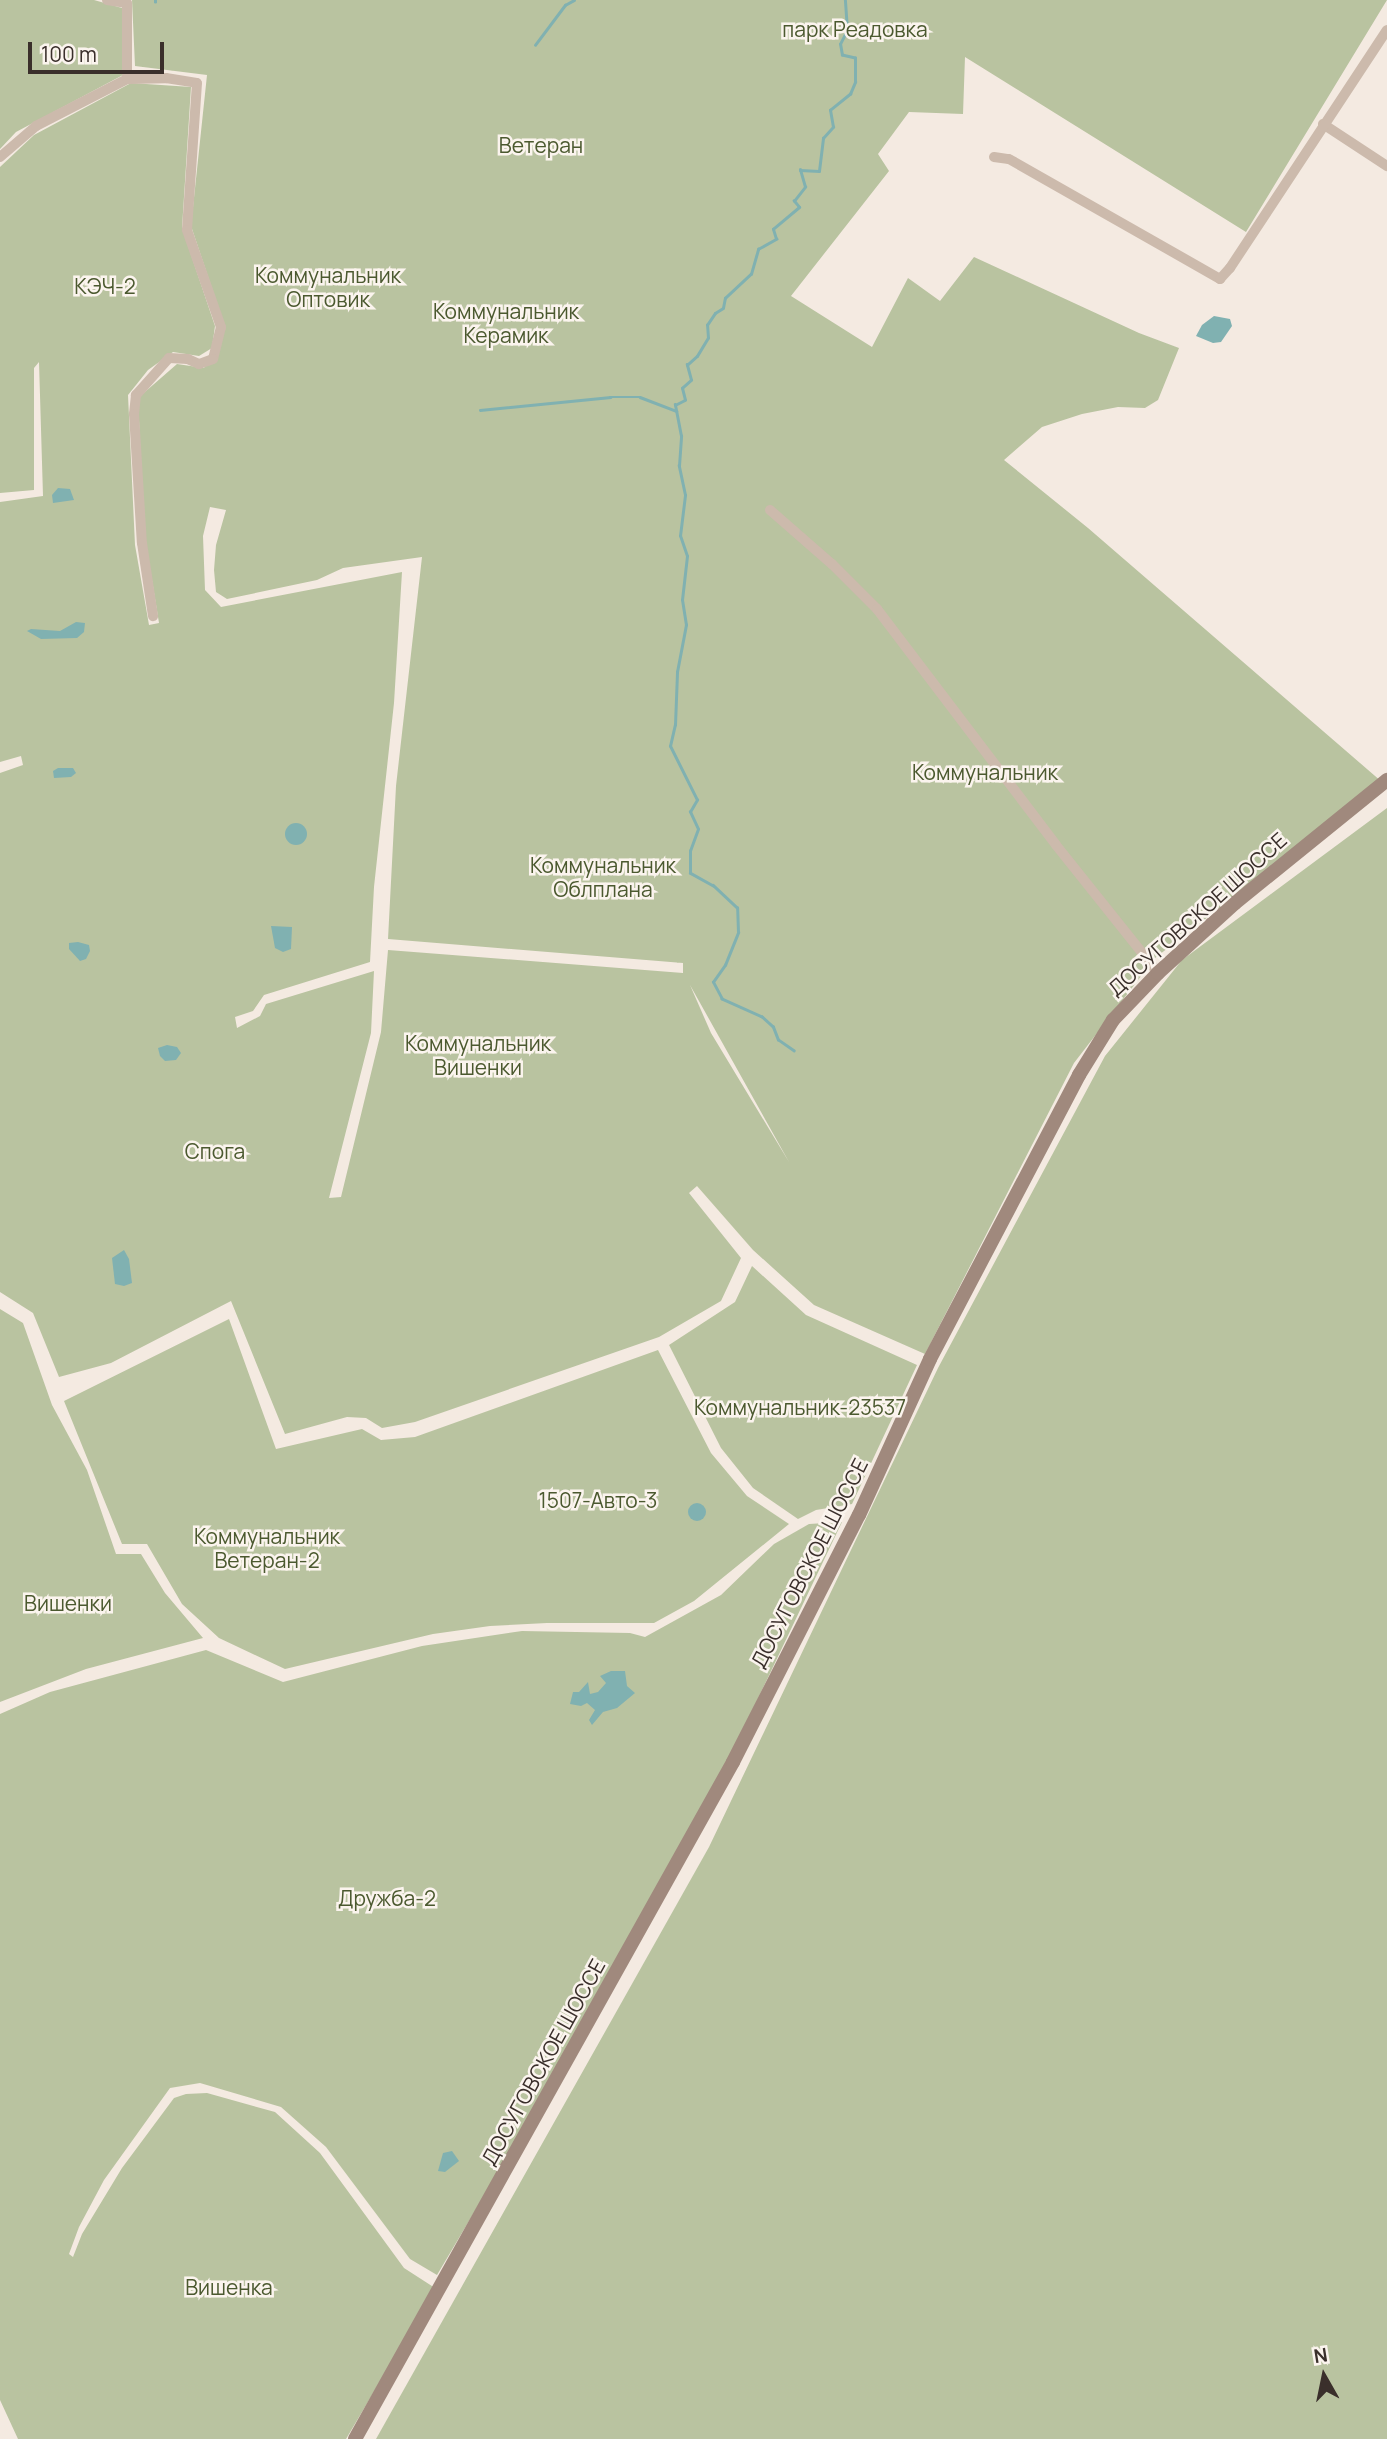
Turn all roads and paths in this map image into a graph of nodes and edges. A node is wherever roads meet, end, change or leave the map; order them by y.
1 (107, 0) edge
2 (1387, 30) edge
3 (127, 79) junction
4 (1323, 124) junction
5 (0, 157) edge
6 (994, 157) dead end
7 (1387, 166) edge
8 (770, 510) dead end
9 (153, 615) dead end
10 (1387, 780) edge
11 (1158, 973) junction
12 (355, 2439) edge

1 - 3 street
2 - 4 street
3 - 5 street
3 - 9 street
4 - 6 street
4 - 7 street
8 - 11 street
10 - 11 main road, ДОСУГОВСКОЕ ШОССЕ
11 - 12 main road, ДОСУГОВСКОЕ ШОССЕ

